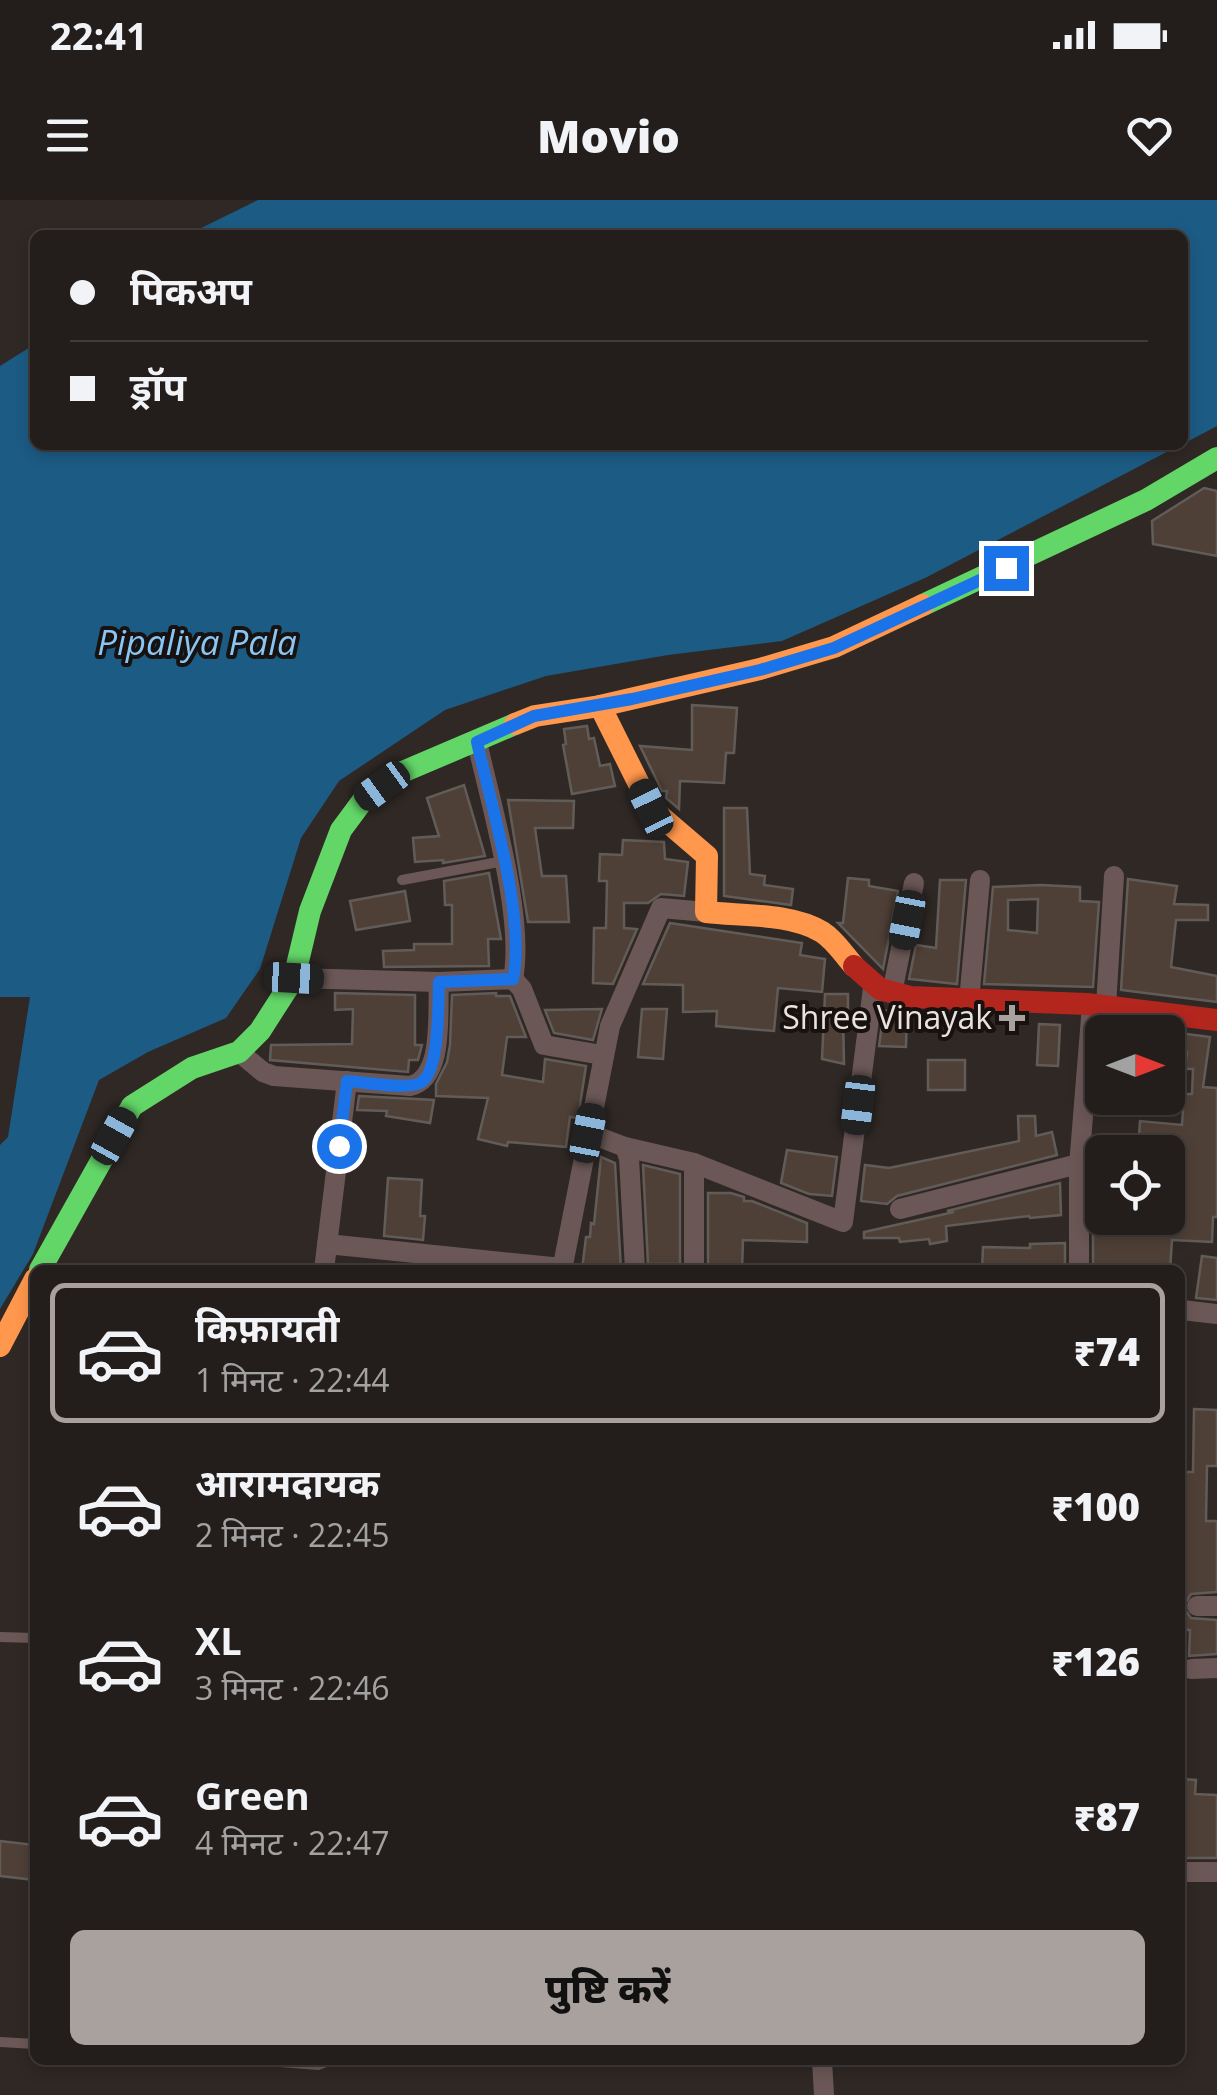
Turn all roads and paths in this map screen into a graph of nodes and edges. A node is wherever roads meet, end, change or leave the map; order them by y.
1 (1217, 458) edge
2 (600, 706) junction
3 (477, 742) junction
4 (504, 860) junction
5 (1114, 876) dead end
6 (402, 880) dead end
7 (980, 880) dead end
8 (914, 884) dead end
9 (706, 912) junction
10 (294, 978) junction
11 (513, 979) junction
12 (439, 982) junction
13 (882, 991) junction
14 (968, 1001) junction
15 (1099, 1005) junction
16 (1217, 1020) edge
17 (239, 1052) junction
18 (602, 1054) junction
19 (347, 1081) junction
20 (588, 1133) junction
21 (625, 1147) junction
22 (694, 1163) junction
23 (1085, 1164) edge
24 (1079, 1166) junction
25 (900, 1209) dead end
26 (327, 1244) junction
27 (43, 1265) edge
28 (325, 1265) edge
29 (524, 1265) edge
30 (563, 1265) edge
31 (636, 1265) edge
32 (694, 1265) edge
33 (1080, 1265) edge
34 (30, 1289) edge
35 (1185, 1310) edge
36 (1217, 1314) edge
37 (0, 1346) edge
38 (0, 1636) edge
39 (30, 1638) edge
40 (1191, 1668) dead end
41 (1217, 1668) edge
42 (1185, 1872) edge
43 (1217, 1872) edge
44 (0, 2042) edge
45 (30, 2044) edge
46 (822, 2065) edge
47 (824, 2095) edge

1 - 2 street
2 - 3 street
2 - 9 street
3 - 4 street
3 - 10 street
4 - 6 lane
4 - 11 street
5 - 15 street
7 - 14 street
8 - 13 street
9 - 13 street
9 - 18 street
10 - 12 street
10 - 17 street
11 - 12 street
11 - 18 street
12 - 19 street
13 - 14 street
13 - 22 street
14 - 15 street
15 - 16 street
15 - 24 street
17 - 19 street
17 - 27 street
18 - 20 street
19 - 26 street
20 - 21 street
20 - 30 street
21 - 22 street
21 - 31 street
22 - 32 street
23 - 24 street
24 - 25 street
24 - 33 street
26 - 28 street
26 - 29 street
34 - 37 street
35 - 36 street
38 - 39 lane
40 - 41 street
42 - 43 street
44 - 45 lane
46 - 47 street

